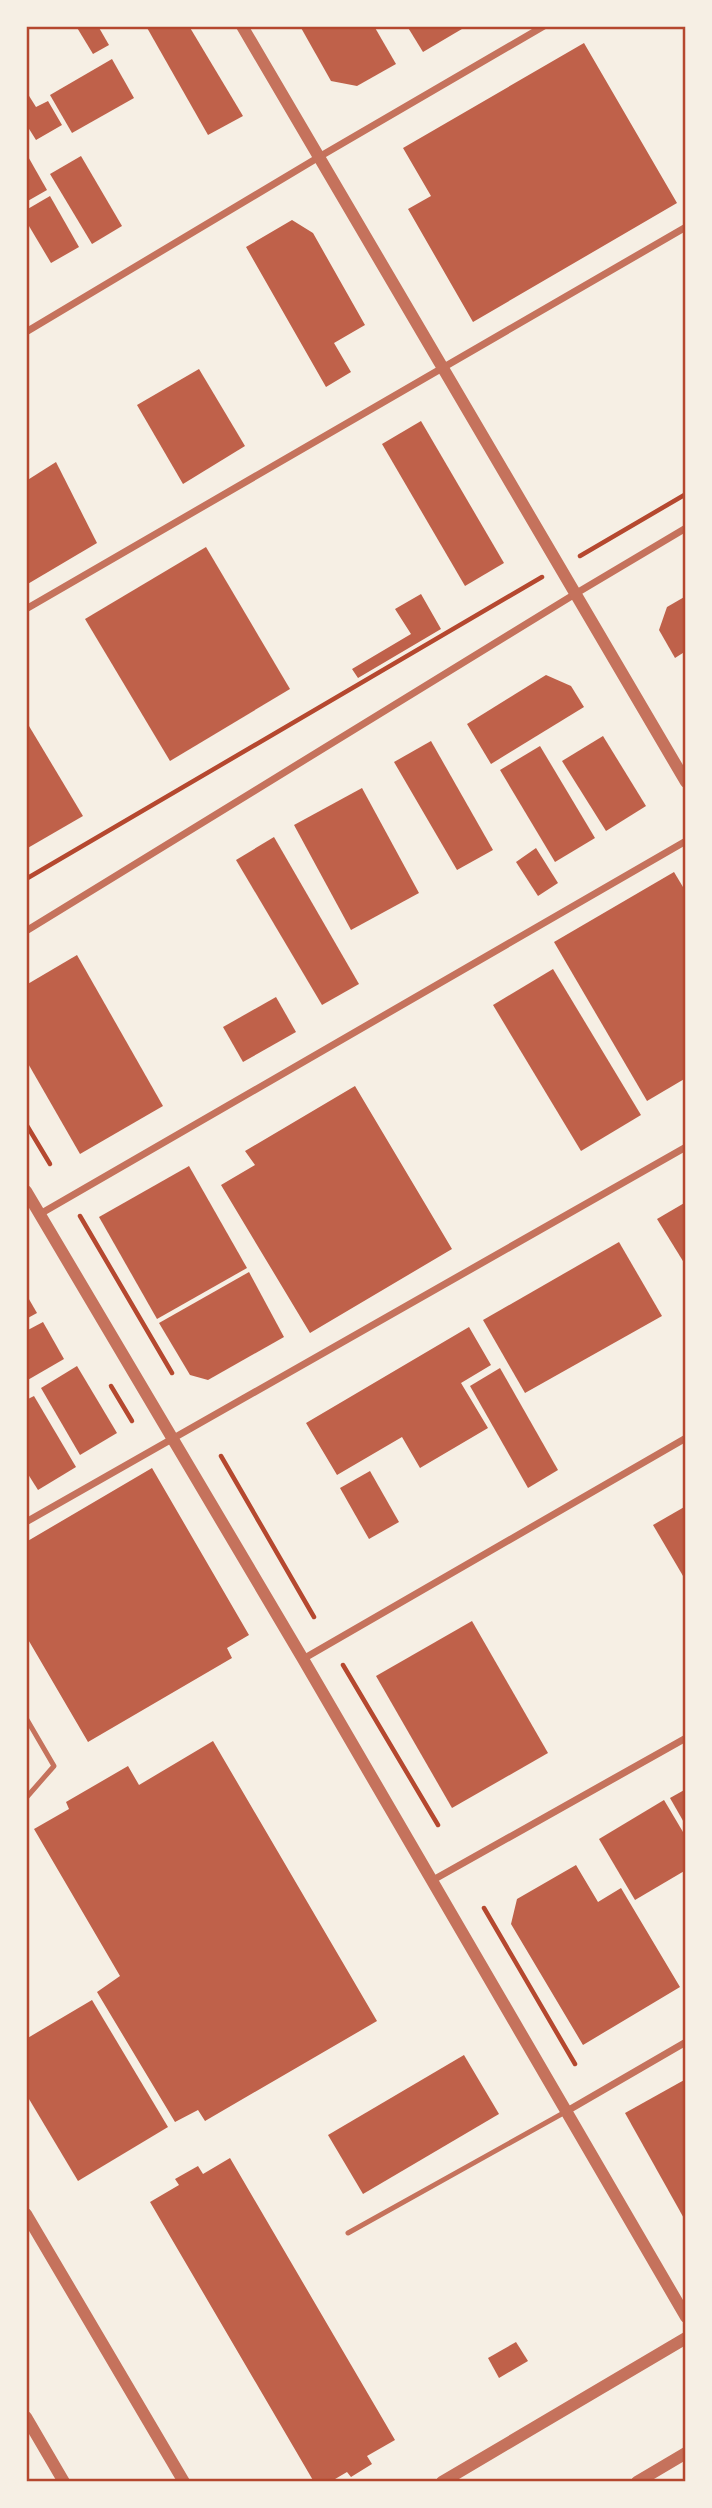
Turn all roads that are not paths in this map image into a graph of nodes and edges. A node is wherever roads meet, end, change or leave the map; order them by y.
1 (242, 26) edge
2 (544, 26) edge
3 (319, 157) junction
4 (686, 227) edge
5 (26, 332) edge
6 (443, 369) junction
7 (686, 528) edge
8 (575, 594) junction
9 (26, 609) edge
10 (686, 782) edge
11 (686, 841) edge
12 (26, 931) edge
13 (686, 1147) edge
14 (26, 1191) edge
15 (40, 1214) junction
16 (171, 1438) junction
17 (686, 1438) edge
18 (26, 1522) edge
19 (303, 1659) junction
20 (26, 1718) edge
21 (686, 1738) edge
22 (26, 1798) edge
23 (433, 1880) junction
24 (686, 2042) edge
25 (567, 2111) junction
26 (26, 2214) edge
27 (348, 2233) dead end
28 (686, 2316) edge
29 (686, 2338) edge
30 (26, 2417) edge
31 (686, 2453) edge
32 (64, 2482) edge
33 (184, 2482) edge
34 (442, 2482) edge
35 (636, 2482) edge

1 - 3 street
2 - 3 street
3 - 5 street
3 - 6 street
4 - 6 street
6 - 8 street
6 - 9 street
7 - 8 street
8 - 10 street
8 - 12 street
11 - 15 street
13 - 16 street
14 - 15 street
15 - 16 street
16 - 18 street
16 - 19 street
17 - 19 street
19 - 23 street
20 - 22 lane
21 - 23 street
23 - 25 street
24 - 25 street
25 - 27 lane
25 - 28 street
26 - 33 street
29 - 34 street
30 - 32 street
31 - 35 street

